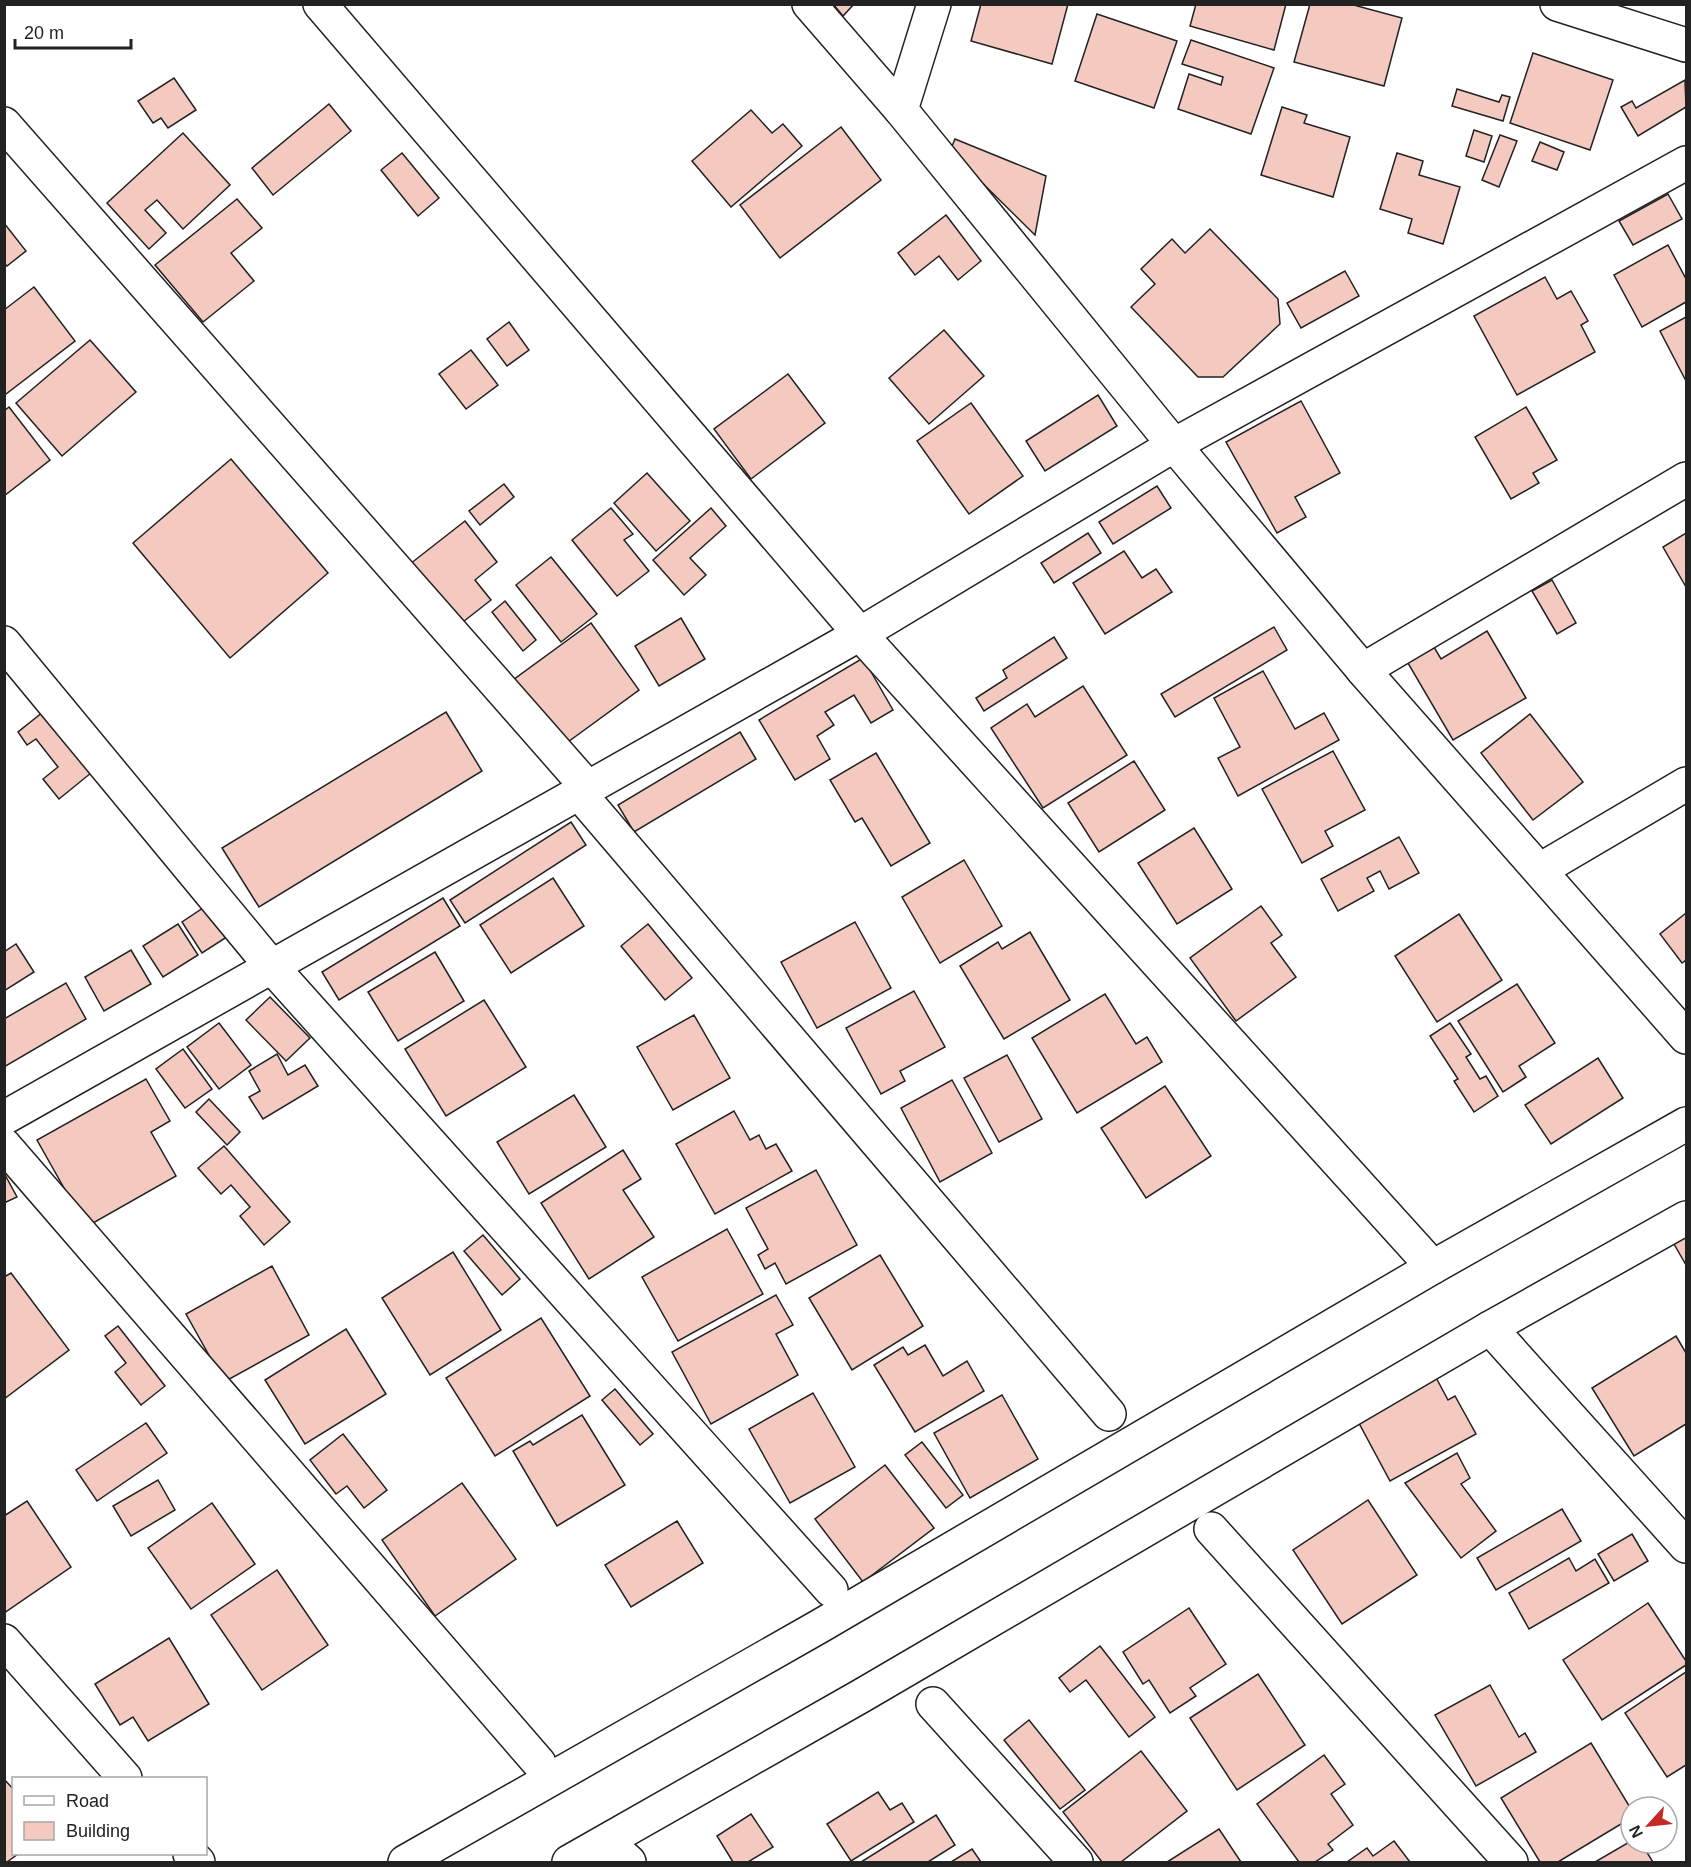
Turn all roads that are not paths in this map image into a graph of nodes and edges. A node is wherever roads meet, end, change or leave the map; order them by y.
1 (320, 4) edge
2 (809, 4) edge
3 (934, 4) edge
4 (1557, 4) edge
5 (1686, 45) edge
6 (901, 110) junction
7 (4, 124) edge
8 (1686, 163) edge
9 (1174, 445) junction
10 (1686, 479) edge
11 (860, 634) junction
12 (4, 643) edge
13 (1363, 670) junction
14 (1686, 784) edge
15 (584, 790) junction
16 (1540, 870) junction
17 (272, 967) junction
18 (1686, 1037) edge
19 (6, 1122) edge
20 (1686, 1125) edge
21 (1686, 1218) edge
22 (1433, 1267) junction
23 (1490, 1328) junction
24 (1109, 1414) dead end
25 (1211, 1529) dead end
26 (1686, 1546) edge
27 (831, 1590) dead end
28 (4, 1641) edge
29 (933, 1704) dead end
30 (539, 1763) dead end
31 (123, 1777) edge
32 (405, 1863) edge
33 (568, 1863) edge
34 (1076, 1863) edge
35 (1511, 1863) edge

1 - 11 street
2 - 6 street
3 - 6 street
4 - 5 street
6 - 9 street
7 - 15 street
8 - 9 street
9 - 11 street
9 - 13 street
10 - 13 street
11 - 15 street
11 - 22 street
12 - 17 street
13 - 16 street
14 - 16 street
15 - 17 street
15 - 24 street
16 - 18 street
17 - 19 street
17 - 27 street
19 - 30 street
20 - 22 street
21 - 23 street
22 - 32 street
23 - 26 street
23 - 33 street
25 - 35 street
28 - 31 street
29 - 34 street

